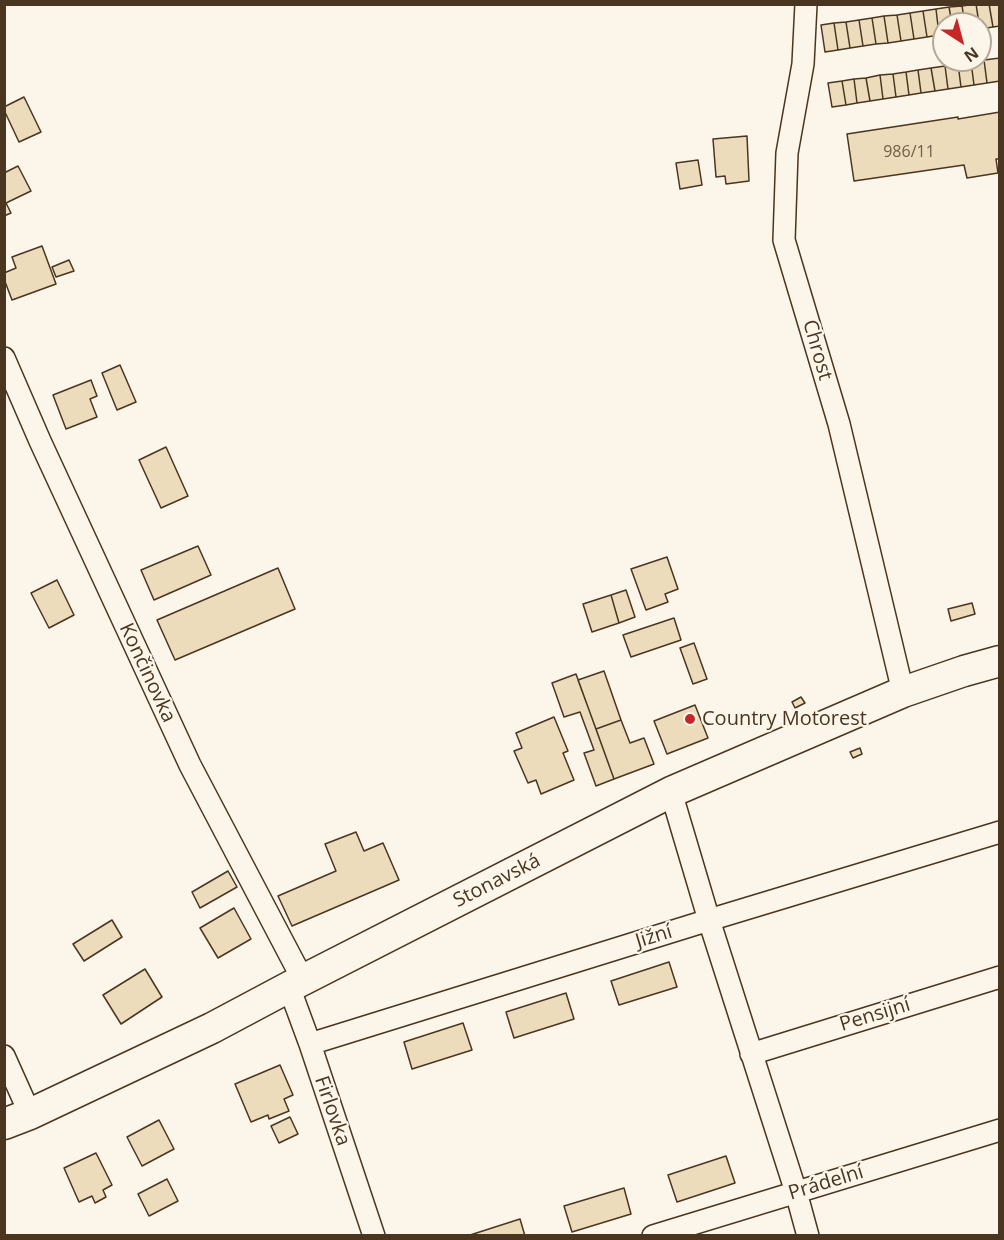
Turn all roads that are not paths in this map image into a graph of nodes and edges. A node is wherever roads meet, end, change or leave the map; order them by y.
1 (806, 4) edge
2 (4, 358) edge
3 (999, 661) edge
4 (903, 692) junction
5 (671, 792) junction
6 (999, 832) edge
7 (709, 920) junction
8 (999, 977) edge
9 (296, 983) junction
10 (310, 1044) junction
11 (751, 1054) junction
12 (4, 1056) edge
13 (17, 1119) edge
14 (999, 1130) edge
15 (796, 1192) junction
16 (374, 1236) edge
17 (653, 1236) edge
18 (808, 1236) edge

1 - 4 street, Chrost
2 - 9 street, Končinovka
3 - 4 main road, Stonavská
4 - 5 main road, Stonavská
5 - 7 street
5 - 9 main road, Stonavská
6 - 7 street, Jižní
7 - 10 street, Jižní
7 - 11 street
8 - 11 street, Pensijní
9 - 10 street, Firlovka
9 - 13 main road, Stonavská
10 - 16 street, Firlovka
11 - 15 street
12 - 13 street
14 - 15 street, Prádelní
15 - 17 street, Prádelní
15 - 18 street

